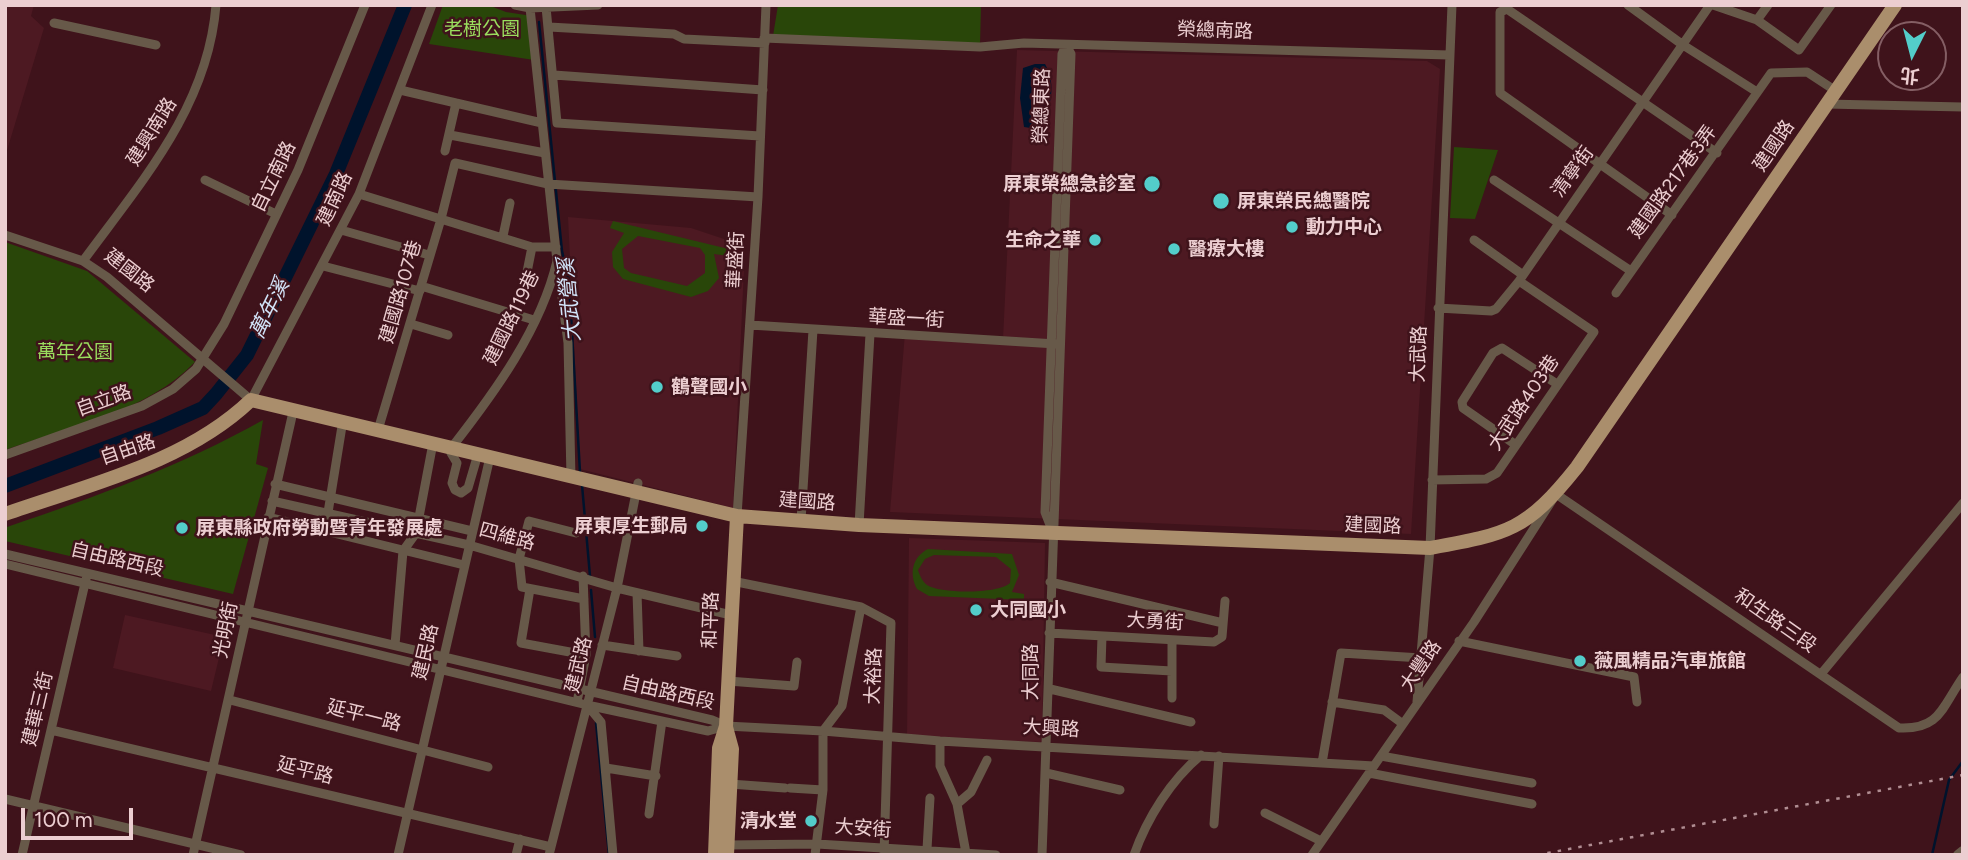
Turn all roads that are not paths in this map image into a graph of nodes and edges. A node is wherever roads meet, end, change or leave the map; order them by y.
1 (216, 5) edge
2 (365, 5) edge
3 (432, 5) edge
4 (515, 5) edge
5 (598, 5) edge
6 (766, 5) edge
7 (1452, 5) edge
8 (1628, 5) edge
9 (1712, 5) edge
10 (1768, 5) edge
11 (1831, 5) edge
12 (1895, 5) edge
13 (564, 6) edge
14 (546, 7) edge
15 (530, 8) junction
16 (1757, 20) junction
17 (54, 23) dead end
18 (549, 27) junction
19 (765, 41) junction
20 (156, 45) dead end
21 (1066, 45) junction
22 (1683, 45) junction
23 (1449, 55) junction
24 (554, 75) junction
25 (400, 90) junction
26 (763, 90) junction
27 (1757, 92) junction
28 (1836, 92) junction
29 (456, 103) junction
30 (1642, 103) junction
31 (1826, 104) junction
32 (1963, 107) edge
33 (1064, 115) junction
34 (549, 118) junction
35 (450, 135) junction
36 (760, 136) junction
37 (445, 151) dead end
38 (545, 153) junction
39 (1717, 153) junction
40 (1600, 166) junction
41 (205, 180) dead end
42 (1494, 180) dead end
43 (548, 184) junction
44 (359, 194) junction
45 (758, 197) junction
46 (510, 203) dead end
47 (276, 214) junction
48 (1672, 215) junction
49 (441, 219) junction
50 (1559, 222) junction
51 (341, 230) junction
52 (5, 235) edge
53 (503, 236) junction
54 (1474, 240) dead end
55 (532, 247) junction
56 (556, 247) junction
57 (429, 256) junction
58 (83, 261) junction
59 (557, 261) junction
60 (323, 266) junction
61 (1631, 271) junction
62 (1521, 278) junction
63 (525, 282) dead end
64 (421, 288) junction
65 (1058, 289) junction
66 (1616, 293) dead end
67 (1438, 307) junction
68 (534, 320) junction
69 (411, 324) junction
70 (750, 325) junction
71 (813, 330) junction
72 (870, 334) junction
73 (447, 335) dead end
74 (1056, 344) junction
75 (204, 359) junction
76 (1557, 384) junction
77 (251, 400) junction
78 (293, 412) junction
79 (344, 420) junction
80 (378, 430) junction
81 (433, 443) junction
82 (1516, 445) junction
83 (452, 447) junction
84 (5, 455) edge
85 (484, 456) junction
86 (578, 480) junction
87 (1432, 480) junction
88 (275, 484) junction
89 (637, 489) junction
90 (1556, 494) junction
91 (332, 499) junction
92 (272, 501) junction
93 (1963, 503) edge
94 (5, 514) edge
95 (328, 515) junction
96 (737, 516) junction
97 (268, 517) junction
98 (419, 520) junction
99 (801, 521) junction
100 (859, 525) junction
101 (325, 531) junction
102 (472, 531) junction
103 (1053, 531) junction
104 (416, 533) junction
105 (576, 533) dead end
106 (468, 545) junction
107 (1430, 548) junction
108 (403, 551) junction
109 (5, 554) edge
110 (519, 559) junction
111 (5, 564) edge
112 (464, 565) junction
113 (88, 571) junction
114 (588, 578) junction
115 (732, 581) junction
116 (86, 582) junction
117 (1050, 582) junction
118 (617, 588) junction
119 (530, 589) junction
120 (636, 593) junction
121 (584, 598) junction
122 (1225, 601) dead end
123 (862, 607) junction
124 (247, 610) junction
125 (731, 615) junction
126 (246, 621) junction
127 (1223, 623) junction
128 (1049, 633) junction
129 (1102, 636) junction
130 (1172, 640) junction
131 (1459, 641) junction
132 (602, 645) junction
133 (395, 646) junction
134 (639, 651) junction
135 (586, 655) junction
136 (677, 656) dead end
137 (443, 657) junction
138 (1421, 658) junction
139 (797, 662) dead end
140 (440, 669) junction
141 (1172, 671) junction
142 (1821, 674) junction
143 (1963, 677) edge
144 (728, 681) junction
145 (1050, 689) junction
146 (579, 691) junction
147 (591, 694) junction
148 (1172, 698) dead end
149 (230, 700) junction
150 (577, 702) junction
151 (1332, 702) junction
152 (1637, 702) dead end
153 (1417, 704) junction
154 (587, 705) junction
155 (662, 721) junction
156 (1191, 722) dead end
157 (1403, 724) junction
158 (726, 726) junction
159 (51, 730) junction
160 (823, 731) junction
161 (889, 736) junction
162 (940, 741) junction
163 (1048, 746) junction
164 (421, 749) junction
165 (1201, 755) junction
166 (1381, 755) junction
167 (1219, 756) junction
168 (987, 760) dead end
169 (1322, 762) junction
170 (214, 767) junction
171 (488, 767) dead end
172 (606, 768) junction
173 (1372, 769) junction
174 (1046, 773) junction
175 (656, 776) junction
176 (1532, 783) dead end
177 (730, 784) junction
178 (823, 790) junction
179 (1120, 790) dead end
180 (5, 799) edge
181 (930, 799) dead end
182 (957, 804) junction
183 (1532, 804) dead end
184 (33, 805) junction
185 (1265, 813) dead end
186 (408, 814) junction
187 (649, 814) dead end
188 (1214, 824) dead end
189 (520, 839) junction
190 (1321, 841) junction
191 (196, 843) junction
192 (817, 844) junction
193 (928, 849) junction
194 (728, 850) edge
195 (850, 850) edge
196 (550, 851) edge
197 (1963, 851) edge
198 (884, 852) edge
199 (966, 853) edge
200 (22, 855) edge
201 (193, 855) edge
202 (241, 855) edge
203 (398, 855) edge
204 (516, 855) edge
205 (614, 855) edge
206 (715, 855) edge
207 (815, 855) edge
208 (996, 855) edge
209 (1042, 855) edge
210 (1134, 855) edge
211 (1312, 855) edge
212 (1958, 855) edge

1 - 58 street, 建興南路
2 - 47 street, 自立南路
3 - 25 street, 建南路
4 - 15 street
5 - 13 street
6 - 19 street, 華盛街
7 - 23 street, 大武路
8 - 22 street
9 - 16 street
9 - 22 street, 清寧街
10 - 16 street
11 - 16 street
12 - 28 main road, 建國路
13 - 14 street
14 - 15 street
14 - 18 street
15 - 34 street, 建國路119巷
17 - 20 street
18 - 19 street, 榮總南路
18 - 24 street
19 - 21 street, 榮總南路
19 - 26 street, 華盛街
21 - 23 street, 榮總南路
21 - 33 street, 榮總東路
22 - 27 street
22 - 30 street, 清寧街
23 - 67 street, 大武路
24 - 26 street
24 - 34 street
25 - 29 street
25 - 44 street, 建南路
26 - 36 street, 華盛街
27 - 28 street, 建國路217巷3弄
27 - 39 street, 建國路217巷3弄
28 - 31 main road, 建國路
29 - 34 street
29 - 35 street
30 - 39 street
30 - 40 street, 清寧街
30 - 40 street
31 - 32 street
31 - 90 main road, 建國路
33 - 65 street, 榮總東路
33 - 65 street, 榮總東路
34 - 36 street
34 - 38 street, 建國路119巷
35 - 37 street
35 - 38 street
36 - 45 street, 華盛街
38 - 43 street, 建國路119巷
39 - 48 street, 建國路217巷3弄
40 - 48 street
40 - 50 street, 清寧街
41 - 47 street
42 - 50 street
43 - 45 street
43 - 49 street, 建國路107巷
43 - 56 street, 建國路119巷
44 - 49 street
44 - 51 street, 建南路
45 - 70 street, 華盛街
46 - 53 street
47 - 75 street, 自立南路
48 - 61 street, 建國路217巷3弄
49 - 53 street
49 - 57 street, 建國路107巷
50 - 61 street
50 - 62 street, 清寧街
51 - 57 street
51 - 60 street, 建南路
52 - 58 street, 建國路
53 - 55 street
54 - 62 street
55 - 56 street
55 - 63 street
56 - 59 street, 建國路119巷
57 - 64 street, 建國路107巷
58 - 75 street, 建國路
59 - 68 street, 建國路119巷
59 - 86 street
60 - 64 street
60 - 77 street, 建南路
61 - 66 street, 建國路217巷3弄
62 - 67 street, 清寧街
62 - 76 street, 大武路403巷
64 - 68 street
64 - 69 street, 建國路107巷
65 - 74 street, 榮總東路
67 - 87 street, 大武路
68 - 83 street, 建國路119巷
69 - 73 street
69 - 80 street, 建國路107巷
70 - 71 street, 華盛一街
70 - 96 street, 華盛街
71 - 72 street, 華盛一街
71 - 99 street
72 - 74 street, 華盛一街
72 - 100 street
74 - 103 street, 榮總東路
75 - 77 street, 建國路
75 - 84 street, 自立路
76 - 82 street, 大武路403巷
76 - 82 street
77 - 78 main road, 建國路
77 - 94 main road, 自由路
78 - 79 main road, 建國路
78 - 88 street, 光明街
79 - 80 main road, 建國路
79 - 91 street
80 - 81 main road, 建國路
81 - 83 main road, 建國路
81 - 98 street
82 - 87 street, 大武路403巷
83 - 85 main road, 建國路
83 - 85 street
85 - 86 main road, 建國路
85 - 102 street, 建民路
86 - 89 main road, 建國路
87 - 107 street, 大武路
88 - 91 street, 四維路
88 - 92 street, 光明街
89 - 96 main road, 建國路
89 - 118 street, 建武路
90 - 107 main road, 建國路
90 - 131 street, 大豐路
90 - 142 street, 和生路三段
91 - 95 street
91 - 98 street, 四維路
92 - 95 street, 四維路
92 - 97 street, 光明街
93 - 142 street
95 - 101 street
95 - 104 street, 四維路
96 - 99 main road, 建國路
96 - 115 main road, 和平路
97 - 101 street, 四維路
97 - 124 street, 光明街
98 - 102 street, 四維路
98 - 104 street
99 - 100 main road, 建國路
100 - 103 main road, 建國路
101 - 108 street, 四維路
102 - 106 street, 建民路
103 - 107 main road, 建國路
103 - 117 street, 大同路
104 - 106 street, 四維路
104 - 108 street
105 - 110 street
106 - 110 street, 四維路
106 - 112 street, 建民路
107 - 138 street, 大武路
108 - 112 street, 四維路
108 - 133 street
109 - 113 street, 自由路西段
110 - 114 street, 四維路
110 - 119 street
111 - 116 street, 自由路西段
112 - 137 street, 建民路
113 - 116 street, 建華三街
113 - 124 street, 自由路西段
114 - 118 street, 四維路
114 - 121 street
115 - 123 street, 大裕路
115 - 125 main road, 和平路
116 - 126 street, 自由路西段
116 - 159 street, 建華三街
117 - 127 street
117 - 128 street, 大同路
118 - 120 street, 四維路
118 - 132 street, 建武路
119 - 121 street
119 - 135 street
120 - 125 street, 四維路
120 - 134 street
121 - 135 street
122 - 127 street
123 - 160 street
123 - 161 street, 大裕路
124 - 126 street, 光明街
124 - 133 street, 自由路西段
125 - 144 main road, 和平路
126 - 140 street, 自由路西段
126 - 149 street, 光明街
127 - 130 street, 大勇街
128 - 129 street, 大勇街
128 - 145 street, 大同路
129 - 130 street, 大勇街
129 - 141 street
130 - 141 street
131 - 152 street
131 - 153 street, 大豐路
132 - 134 street
132 - 147 street, 建武路
133 - 137 street, 自由路西段
134 - 136 street
135 - 146 street
137 - 140 street, 建民路
137 - 146 street, 自由路西段
138 - 151 street
138 - 153 street, 大武路
139 - 144 street
140 - 150 street, 自由路西段
140 - 164 street, 建民路
141 - 148 street
142 - 143 street, 和生路三段
144 - 158 main road, 和平路
145 - 156 street
145 - 163 street, 大同路
146 - 147 street, 自由路西段
146 - 150 street
147 - 154 street, 建武路
147 - 158 street, 自由路西段
149 - 164 street, 延平一路
149 - 170 street, 光明街
150 - 154 street, 自由路西段
151 - 157 street
151 - 169 street
153 - 157 street, 大豐路
154 - 155 street, 自由路西段
154 - 172 street
154 - 196 street, 建武路
155 - 158 street, 自由路西段
155 - 175 street
157 - 166 street, 大豐路
158 - 160 street, 大興路
158 - 177 main road, 和平路
158 - 206 main road, 和平路
159 - 170 street, 延平路
159 - 184 street, 建華三街
160 - 161 street, 大興路
160 - 178 street
161 - 162 street, 大興路
161 - 198 street, 大裕路
162 - 163 street, 大興路
162 - 182 street
163 - 165 street, 大興路
163 - 174 street, 大同路
164 - 171 street, 延平一路
164 - 186 street, 建民路
165 - 167 street, 大興路
165 - 210 street
166 - 173 street, 大豐路
166 - 176 street
167 - 169 street, 大興路
167 - 188 street
168 - 182 street
169 - 173 street, 大興路
170 - 186 street, 延平路
170 - 191 street, 光明街
172 - 175 street
172 - 205 street
173 - 183 street, 大興路
173 - 190 street, 大豐路
174 - 179 street
174 - 209 street, 大同路
175 - 187 street
177 - 178 street
177 - 194 main road, 和平路
178 - 192 street
180 - 184 street
181 - 193 street
182 - 199 street
184 - 191 street
184 - 200 street, 建華三街
185 - 190 street
186 - 189 street, 延平路
186 - 203 street, 建民路
189 - 196 street, 延平路
189 - 204 street
190 - 211 street, 大豐路
191 - 201 street, 光明街
191 - 202 street
192 - 194 street, 大安街
192 - 195 street, 大安街
192 - 207 street
193 - 198 street, 大安街
193 - 199 street, 大安街
195 - 198 street, 大安街
197 - 212 street
199 - 208 street, 大安街

